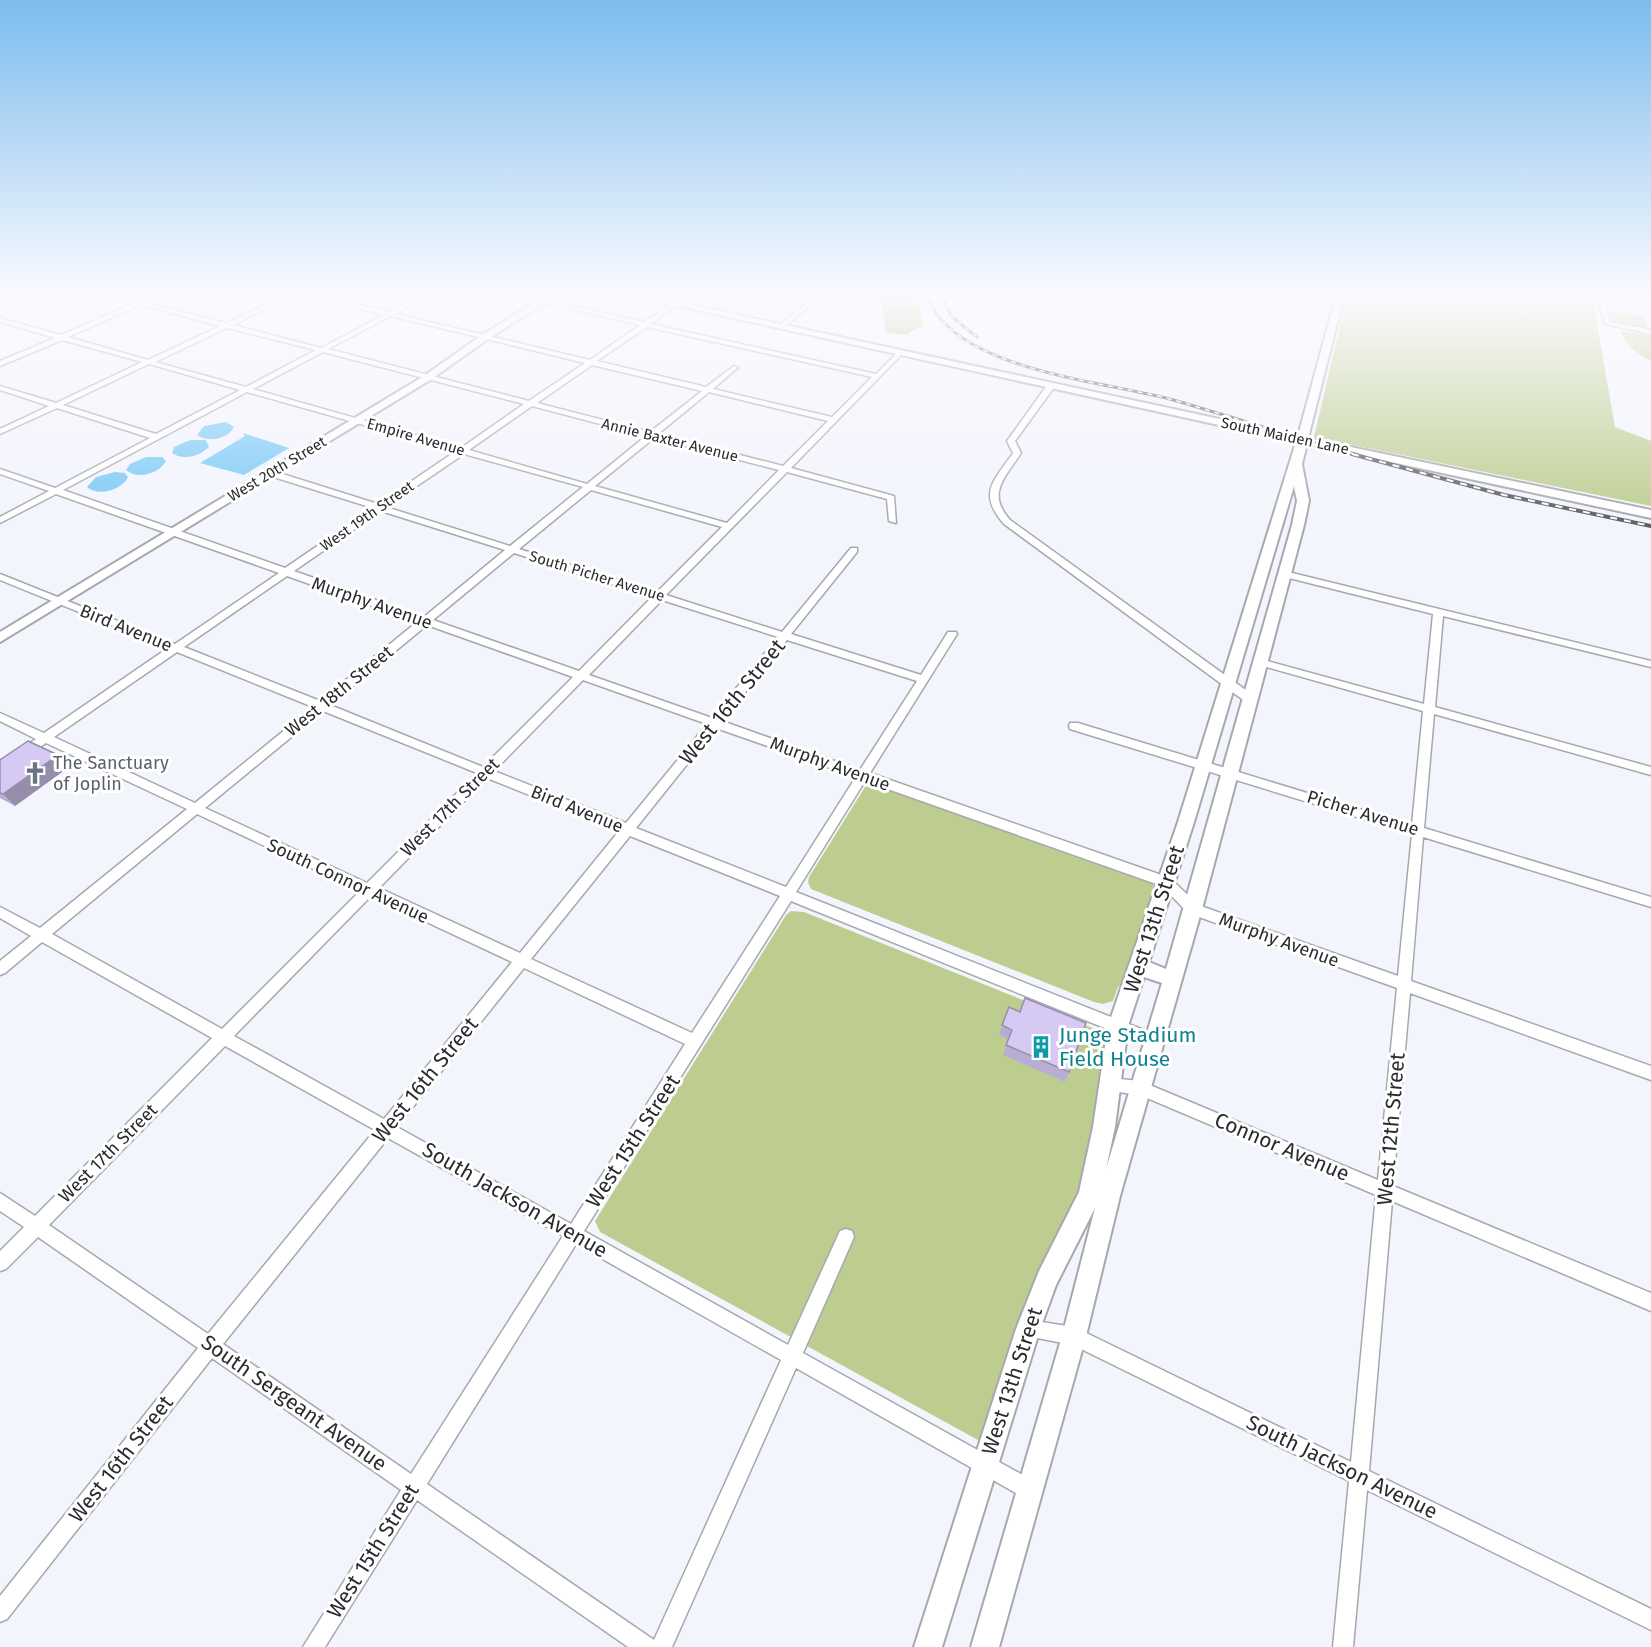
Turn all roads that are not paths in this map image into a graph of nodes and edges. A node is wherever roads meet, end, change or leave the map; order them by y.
1 (126, 373) edge
2 (187, 373) edge
3 (279, 373) edge
4 (408, 373) edge
5 (434, 373) edge
6 (575, 373) edge
7 (636, 373) edge
8 (728, 373) edge
9 (862, 373) edge
10 (880, 373) edge
11 (991, 373) edge
12 (1320, 373) edge
13 (877, 376) junction
14 (427, 378) junction
15 (1051, 386) junction
16 (0, 388) edge
17 (247, 390) junction
18 (707, 390) junction
19 (530, 404) junction
20 (56, 406) junction
21 (357, 420) junction
22 (833, 420) junction
23 (0, 432) edge
24 (651, 436) junction
25 (156, 437) junction
26 (1302, 440) junction
27 (462, 451) junction
28 (1296, 464) junction
29 (784, 470) junction
30 (0, 471) edge
31 (270, 473) junction
32 (589, 487) junction
33 (56, 490) junction
34 (379, 508) junction
35 (1651, 514) edge
36 (0, 520) edge
37 (893, 521) dead end
38 (728, 526) junction
39 (173, 532) junction
40 (512, 549) junction
41 (854, 550) dead end
42 (1264, 561) junction
43 (285, 572) junction
44 (1284, 575) junction
45 (0, 577) edge
46 (1259, 578) junction
47 (660, 596) junction
48 (60, 601) junction
49 (1250, 609) junction
50 (1438, 612) junction
51 (424, 621) junction
52 (1271, 625) junction
53 (1244, 627) junction
54 (952, 634) dead end
55 (786, 636) junction
56 (0, 638) edge
57 (176, 648) junction
58 (1234, 663) junction
59 (1651, 664) edge
60 (1259, 665) junction
61 (580, 676) junction
62 (924, 680) junction
63 (1227, 683) junction
64 (321, 706) junction
65 (1220, 707) junction
66 (1248, 707) junction
67 (1429, 709) junction
68 (0, 717) edge
69 (715, 723) junction
70 (1074, 726) dead end
71 (45, 738) junction
72 (1202, 766) junction
73 (0, 769) edge
74 (1651, 771) edge
75 (485, 772) junction
76 (1230, 772) junction
77 (863, 776) junction
78 (195, 809) junction
79 (1186, 822) junction
80 (628, 830) junction
81 (1417, 830) junction
82 (1212, 833) junction
83 (1166, 882) junction
84 (368, 890) junction
85 (790, 893) junction
86 (1651, 902) edge
87 (1193, 909) junction
88 (0, 912) edge
89 (42, 935) junction
90 (521, 961) junction
91 (1139, 967) junction
92 (0, 969) edge
93 (1172, 979) junction
94 (1404, 984) junction
95 (1118, 1026) junction
96 (224, 1036) junction
97 (1154, 1041) junction
98 (696, 1042) junction
99 (1651, 1073) edge
100 (1109, 1085) junction
101 (1140, 1088) junction
102 (387, 1127) junction
103 (1386, 1190) junction
104 (0, 1201) edge
105 (36, 1226) junction
106 (574, 1233) junction
107 (846, 1237) dead end
108 (0, 1263) edge
109 (1651, 1302) edge
110 (1028, 1329) junction
111 (1074, 1336) junction
112 (210, 1346) junction
113 (792, 1356) junction
114 (985, 1464) junction
115 (1359, 1474) junction
116 (414, 1486) junction
117 (1030, 1490) junction
118 (0, 1612) edge
119 (1651, 1620) edge
120 (313, 1647) edge
121 (646, 1647) edge
122 (662, 1647) edge
123 (928, 1647) edge
124 (985, 1647) edge
125 (1343, 1647) edge

1 - 20 street
2 - 17 street, Empire Avenue
3 - 17 street
4 - 14 street, Annie Baxter Avenue
5 - 14 street, West 20th Street
6 - 19 street, West 19th Street
7 - 18 street
8 - 18 street, West 18th Street
9 - 13 street
10 - 13 street, West 17th Street
11 - 15 street, South Maiden Lane
12 - 26 street, West 13th Street
13 - 22 street, West 17th Street
14 - 19 street, Annie Baxter Avenue
14 - 21 street, West 20th Street
15 - 26 street, South Maiden Lane
15 - 63 street
16 - 20 street
17 - 21 street, Empire Avenue
17 - 25 street
18 - 22 street
18 - 24 street, West 18th Street
19 - 24 street, Annie Baxter Avenue
19 - 27 street, West 19th Street
20 - 23 street
20 - 25 street
21 - 27 street, Empire Avenue
21 - 31 street, West 20th Street
22 - 29 street, West 17th Street
24 - 29 street, Annie Baxter Avenue
24 - 32 street, West 18th Street
25 - 33 street
26 - 28 street, West 13th Street
26 - 35 street, South Maiden Lane
27 - 32 street, Empire Avenue
27 - 34 street, West 19th Street
28 - 42 street, West 13th Street
28 - 44 street, West 13th Street
29 - 37 street, Annie Baxter Avenue
29 - 38 street, West 17th Street
30 - 33 street, Murphy Avenue
31 - 34 street, South Picher Avenue
31 - 39 street, West 20th Street
32 - 38 street, Empire Avenue
32 - 40 street, West 18th Street
33 - 36 street
33 - 39 street, Murphy Avenue
34 - 40 street, South Picher Avenue
34 - 43 street, West 19th Street
38 - 47 street, West 17th Street
39 - 43 street, Murphy Avenue
39 - 48 street, West 20th Street
40 - 47 street, South Picher Avenue
40 - 51 street, West 18th Street
41 - 55 street, West 16th Street
42 - 44 street
42 - 46 street, West 13th Street
43 - 51 street, Murphy Avenue
43 - 57 street, West 19th Street
44 - 46 street
44 - 50 street
44 - 52 street, West 13th Street
45 - 48 street, Bird Avenue
46 - 49 street, West 13th Street
47 - 55 street, South Picher Avenue
47 - 61 street, West 17th Street
48 - 56 street, West 20th Street
48 - 57 street, Bird Avenue
49 - 52 street
49 - 53 street, West 13th Street
50 - 59 street
50 - 67 street, West 12th Street
51 - 61 street, Murphy Avenue
51 - 64 street, West 18th Street
52 - 53 street
52 - 60 street, West 13th Street
53 - 58 street, West 13th Street
54 - 62 street, West 15th Street
55 - 62 street, South Picher Avenue
55 - 69 street, West 16th Street
57 - 64 street, Bird Avenue
57 - 71 street, West 19th Street
58 - 60 street
58 - 63 street, West 13th Street
60 - 66 street, West 13th Street
60 - 67 street
61 - 69 street, Murphy Avenue
61 - 75 street, West 17th Street
62 - 77 street, West 15th Street
63 - 65 street, West 13th Street
63 - 66 street
64 - 75 street, Bird Avenue
64 - 78 street, West 18th Street
65 - 66 street
65 - 72 street, West 13th Street
66 - 76 street, West 13th Street
67 - 74 street
67 - 81 street, West 12th Street
68 - 71 street, South Connor Avenue
69 - 77 street, Murphy Avenue
69 - 80 street, West 16th Street
70 - 72 street, Picher Avenue
71 - 73 street, West 19th Street
71 - 78 street, South Connor Avenue
72 - 76 street, Picher Avenue
72 - 79 street, West 13th Street
75 - 80 street, Bird Avenue
75 - 84 street, West 17th Street
76 - 81 street, Picher Avenue
76 - 82 street, West 13th Street
77 - 83 street, Murphy Avenue
77 - 85 street, West 15th Street
78 - 84 street, South Connor Avenue
78 - 89 street, West 18th Street
79 - 82 street
79 - 83 street, West 13th Street
80 - 85 street, Bird Avenue
80 - 90 street, West 16th Street
81 - 86 street, Picher Avenue
81 - 94 street, West 12th Street
82 - 87 street, West 13th Street
83 - 87 street, Murphy Avenue
83 - 91 street, West 13th Street
84 - 90 street, South Connor Avenue
84 - 96 street, West 17th Street
85 - 95 street, Bird Avenue
85 - 98 street, West 15th Street
87 - 93 street, West 13th Street
87 - 94 street, Murphy Avenue
88 - 89 street, South Jackson Avenue
89 - 92 street, West 18th Street
89 - 96 street, South Jackson Avenue
90 - 98 street, South Connor Avenue
90 - 102 street, West 16th Street
91 - 93 street
91 - 95 street, West 13th Street
93 - 97 street, West 13th Street
94 - 99 street, Murphy Avenue
94 - 103 street, West 12th Street
95 - 97 street, Bird Avenue
95 - 100 street, West 13th Street
96 - 102 street, South Jackson Avenue
96 - 105 street, West 17th Street
97 - 101 street, West 13th Street
98 - 106 street, West 15th Street
100 - 101 street, Connor Avenue
100 - 110 street, West 13th Street
101 - 103 street, Connor Avenue
101 - 111 street, West 13th Street
102 - 106 street, South Jackson Avenue
102 - 112 street, West 16th Street
103 - 109 street, Connor Avenue
103 - 115 street, West 12th Street
104 - 105 street, South Sergeant Avenue
105 - 108 street, West 17th Street
105 - 112 street, South Sergeant Avenue
106 - 113 street, South Jackson Avenue
106 - 116 street, West 15th Street
107 - 113 street
110 - 111 street, South Jackson Avenue
110 - 114 street, West 13th Street
111 - 115 street, South Jackson Avenue
111 - 117 street, West 13th Street
112 - 116 street, South Sergeant Avenue
112 - 118 street, West 16th Street
113 - 114 street, South Jackson Avenue
113 - 122 street
114 - 117 street, South Jackson Avenue
114 - 123 street, West 13th Street
115 - 119 street, South Jackson Avenue
115 - 125 street, West 12th Street
116 - 120 street, West 15th Street
116 - 121 street, South Sergeant Avenue
117 - 124 street, West 13th Street

